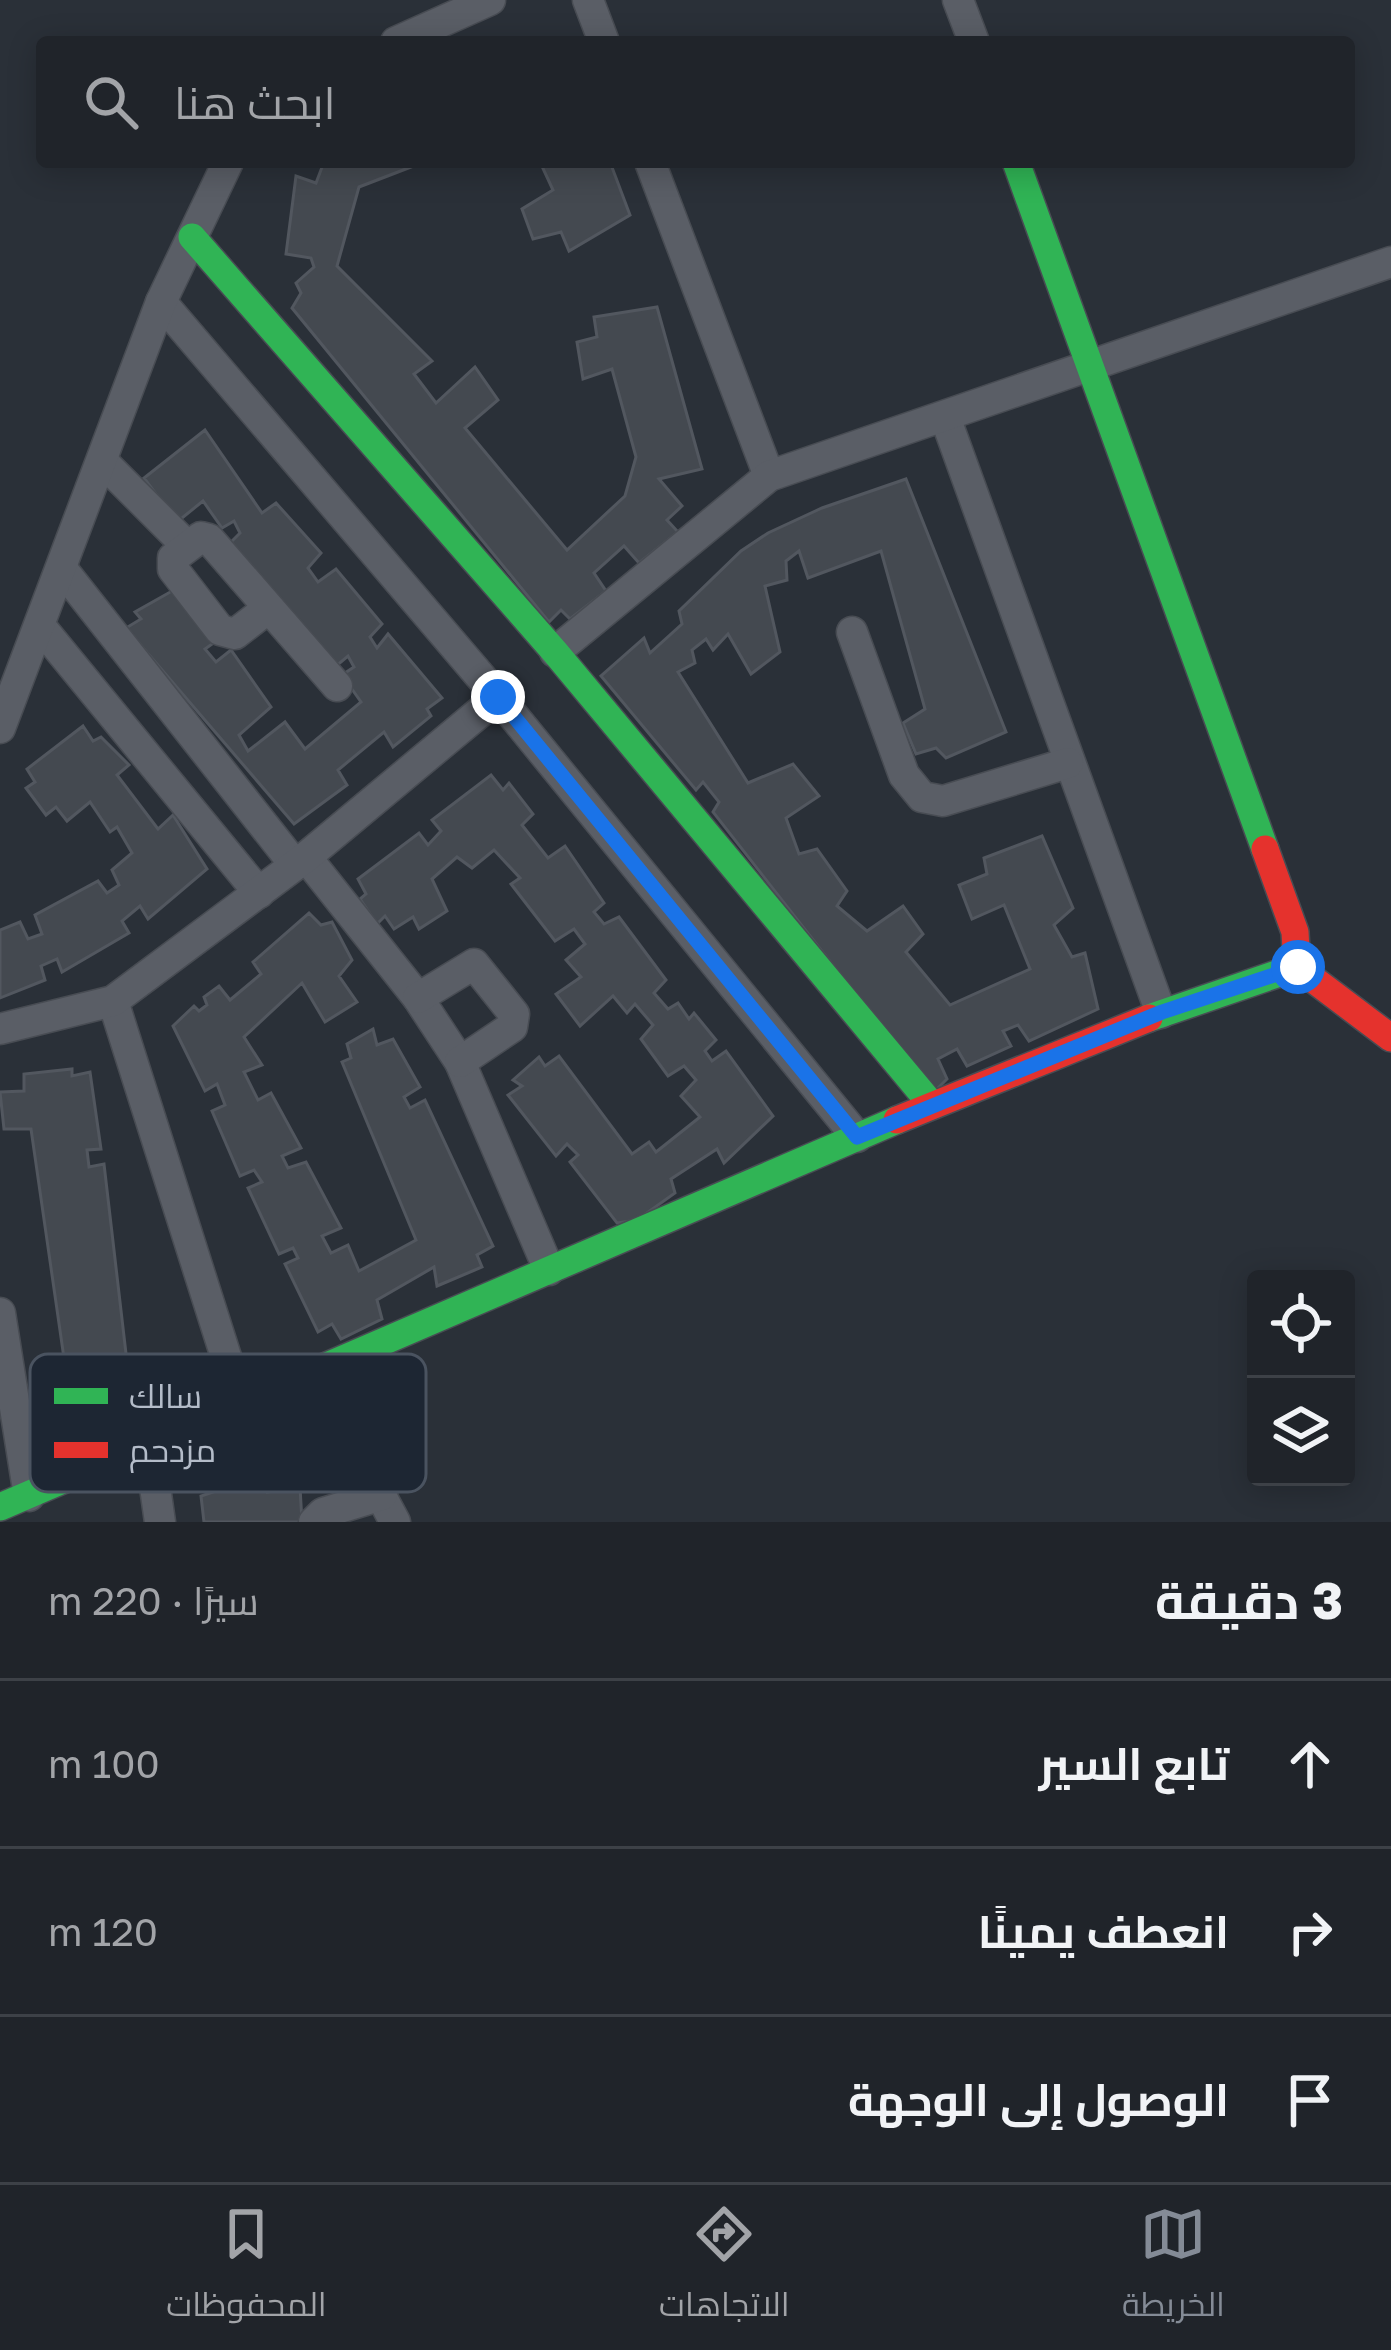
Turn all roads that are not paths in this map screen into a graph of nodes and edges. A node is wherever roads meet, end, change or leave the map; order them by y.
1 (490, 0) edge
2 (588, 0) edge
3 (958, 0) edge
4 (409, 36) edge
5 (602, 36) edge
6 (972, 36) edge
7 (225, 168) edge
8 (652, 168) edge
9 (1018, 168) edge
10 (192, 237) junction
11 (1391, 262) edge
12 (161, 302) junction
13 (1088, 368) junction
14 (945, 417) junction
15 (102, 461) junction
16 (769, 476) junction
17 (187, 546) junction
18 (62, 569) junction
19 (266, 610) junction
20 (40, 626) junction
21 (852, 632) dead end
22 (555, 652) junction
23 (338, 686) dead end
24 (498, 697) junction
25 (0, 728) edge
26 (1067, 763) junction
27 (301, 861) junction
28 (259, 893) junction
29 (1298, 967) junction
30 (418, 998) junction
31 (112, 1001) junction
32 (1162, 1012) junction
33 (0, 1029) edge
34 (1391, 1037) edge
35 (460, 1062) junction
36 (932, 1105) junction
37 (857, 1137) junction
38 (549, 1270) junction
39 (0, 1313) edge
40 (225, 1354) edge
41 (352, 1354) edge
42 (155, 1492) edge
43 (15, 1501) edge
44 (388, 1508) edge
45 (160, 1522) edge
46 (314, 1522) edge

1 - 4 street
2 - 5 street
3 - 6 street
7 - 10 street
8 - 16 street
9 - 13 street
10 - 12 street
10 - 22 street
11 - 13 street
12 - 15 street
12 - 24 street
13 - 14 street
13 - 29 street
14 - 16 street
14 - 26 street
15 - 17 street
15 - 18 street
16 - 22 street
17 - 19 street
17 - 19 street
18 - 20 street
18 - 27 street
19 - 23 street
20 - 25 street
20 - 28 street
21 - 26 street
22 - 36 street
24 - 27 street
24 - 37 street
26 - 32 street
27 - 28 street
27 - 30 street
28 - 31 street
29 - 32 street
29 - 34 street
30 - 35 street
30 - 35 street
31 - 33 street
31 - 40 street
32 - 36 street
35 - 38 street
36 - 37 street
37 - 38 street
38 - 41 street
39 - 43 street
42 - 45 street
44 - 46 street

